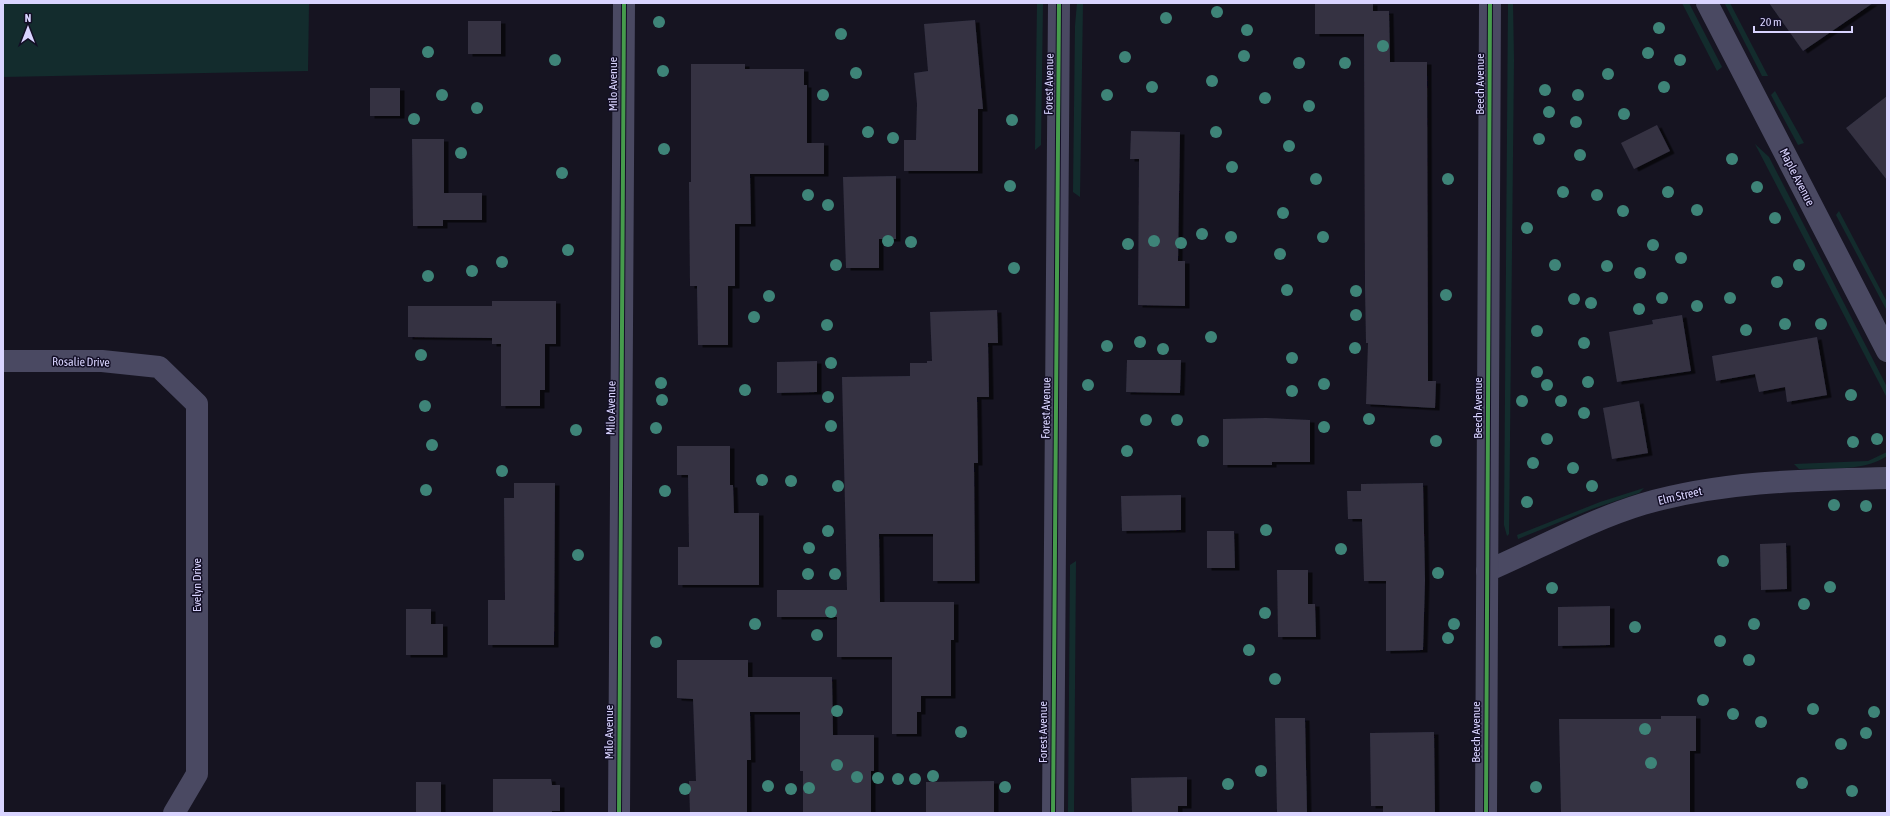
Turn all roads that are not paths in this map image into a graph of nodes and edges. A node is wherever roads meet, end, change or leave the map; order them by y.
1 (624, 3) edge
2 (1059, 3) edge
3 (1490, 3) edge
4 (1707, 3) edge
5 (1887, 351) edge
6 (3, 361) edge
7 (159, 367) joint
8 (1887, 478) edge
9 (1487, 571) junction
10 (174, 813) edge
11 (619, 813) edge
12 (1053, 813) edge
13 (1486, 813) edge

1 - 11 street, Milo Avenue
2 - 12 street, Forest Avenue
3 - 9 street, Beech Avenue
4 - 5 street, Maple Avenue
6 - 7 street, Rosalie Drive
7 - 10 street, Evelyn Drive
8 - 9 street, Elm Street
9 - 13 street, Beech Avenue

